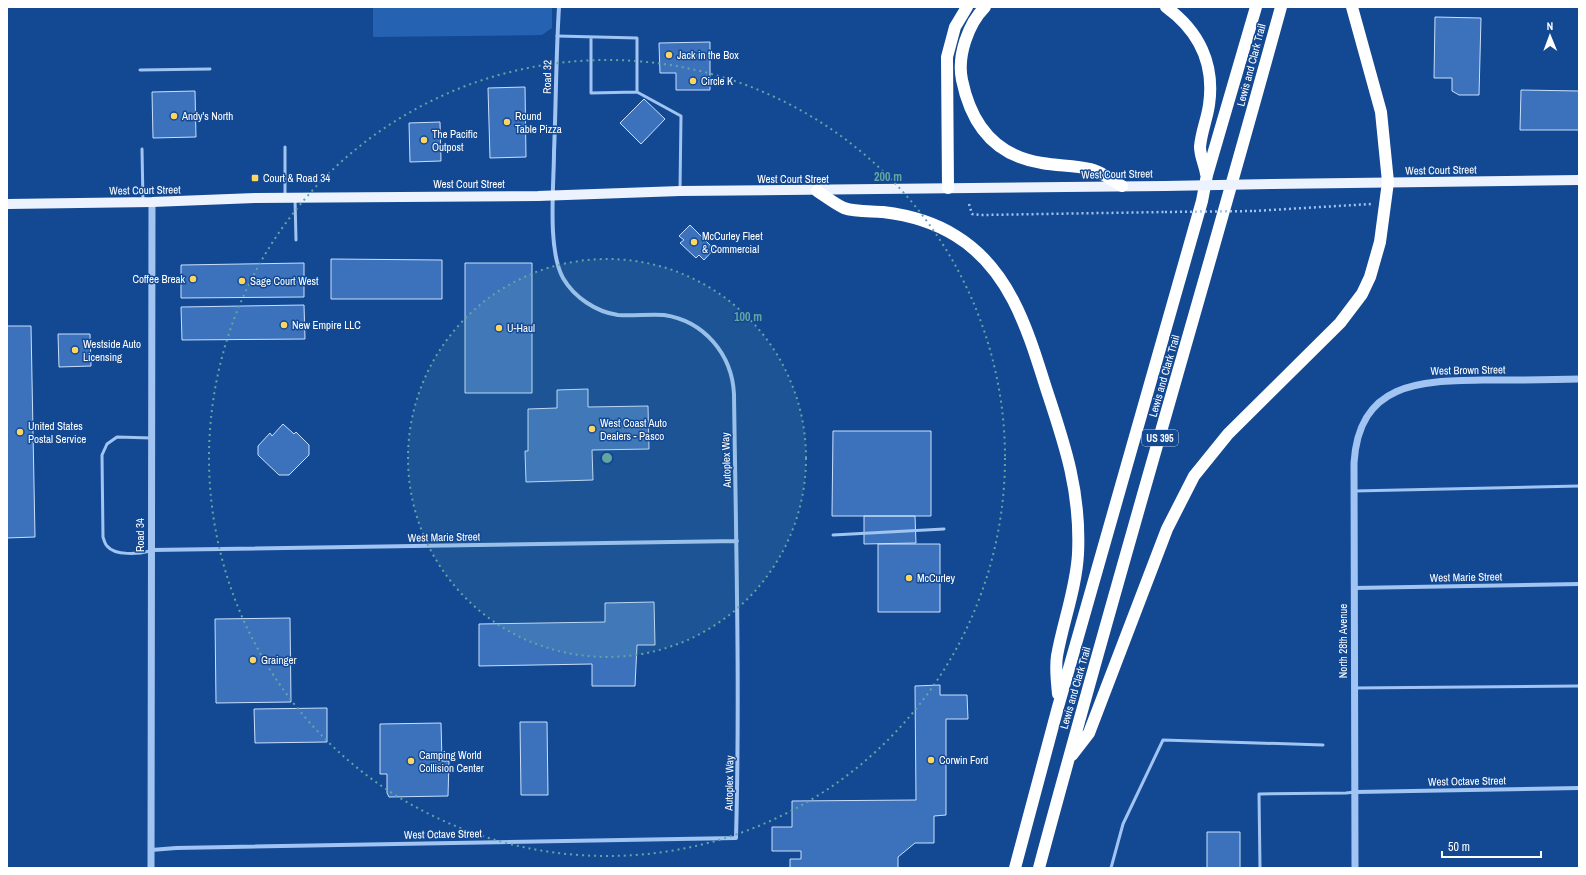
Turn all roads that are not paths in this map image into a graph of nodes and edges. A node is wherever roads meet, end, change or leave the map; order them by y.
1 (559, 7) edge
2 (967, 7) edge
3 (985, 7) edge
4 (1166, 7) edge
5 (1256, 7) edge
6 (1281, 7) edge
7 (1352, 7) edge
8 (557, 36) junction
9 (591, 38) junction
10 (210, 69) dead end
11 (140, 70) dead end
12 (637, 92) junction
13 (285, 147) dead end
14 (142, 149) dead end
15 (1207, 175) junction
16 (1579, 180) edge
17 (1388, 182) junction
18 (1122, 186) junction
19 (948, 188) junction
20 (680, 191) junction
21 (817, 191) junction
22 (553, 195) junction
23 (290, 197) junction
24 (147, 202) junction
25 (7, 204) edge
26 (296, 240) dead end
27 (1579, 379) edge
28 (1368, 416) joint
29 (152, 438) junction
30 (1579, 486) edge
31 (1354, 490) junction
32 (944, 529) dead end
33 (833, 535) dead end
34 (737, 541) junction
35 (151, 550) junction
36 (1579, 584) edge
37 (1354, 588) junction
38 (1579, 686) edge
39 (1354, 688) junction
40 (1058, 707) junction
41 (1323, 745) dead end
42 (1068, 761) junction
43 (1579, 788) edge
44 (1355, 792) junction
45 (736, 838) joint
46 (151, 850) junction
47 (151, 868) edge
48 (1016, 868) edge
49 (1039, 868) edge
50 (1111, 868) edge
51 (1260, 868) edge
52 (1355, 868) edge

1 - 8 street, Road 32
2 - 19 highway
3 - 18 highway
4 - 15 highway
5 - 15 highway, Lewis and Clark Trail / US 395
6 - 42 highway, Lewis and Clark Trail / US 395
7 - 17 highway
8 - 9 lane
8 - 22 street, Road 32
9 - 12 lane
9 - 12 lane
10 - 11 lane
12 - 20 lane
13 - 23 lane
14 - 24 lane
15 - 40 highway, Lewis and Clark Trail / US 395
16 - 17 main road, West Court Street
17 - 18 main road, West Court Street, bridge
17 - 42 highway
18 - 19 main road, West Court Street
19 - 21 main road, West Court Street
20 - 21 main road, West Court Street
20 - 22 main road, West Court Street
21 - 40 highway
22 - 23 main road, West Court Street
22 - 34 street, Autoplex Way
23 - 24 main road, West Court Street
23 - 26 lane
24 - 25 main road, West Court Street
24 - 29 street, Road 34
27 - 28 street, West Brown Street
28 - 31 street, North 28th Avenue
29 - 35 street, Road 34
29 - 35 lane
30 - 31 lane
31 - 37 street, North 28th Avenue
32 - 33 lane
34 - 35 street, West Marie Street
34 - 45 street, Autoplex Way
35 - 46 street, Road 34
36 - 37 street, West Marie Street
37 - 39 street, North 28th Avenue
38 - 39 lane
39 - 44 street, North 28th Avenue
40 - 48 highway, Lewis and Clark Trail / US 395
41 - 50 lane
42 - 49 highway, Lewis and Clark Trail / US 395
43 - 44 street, West Octave Street
44 - 51 lane
44 - 52 street, North 28th Avenue
45 - 46 street, West Octave Street
46 - 47 street, Road 34

